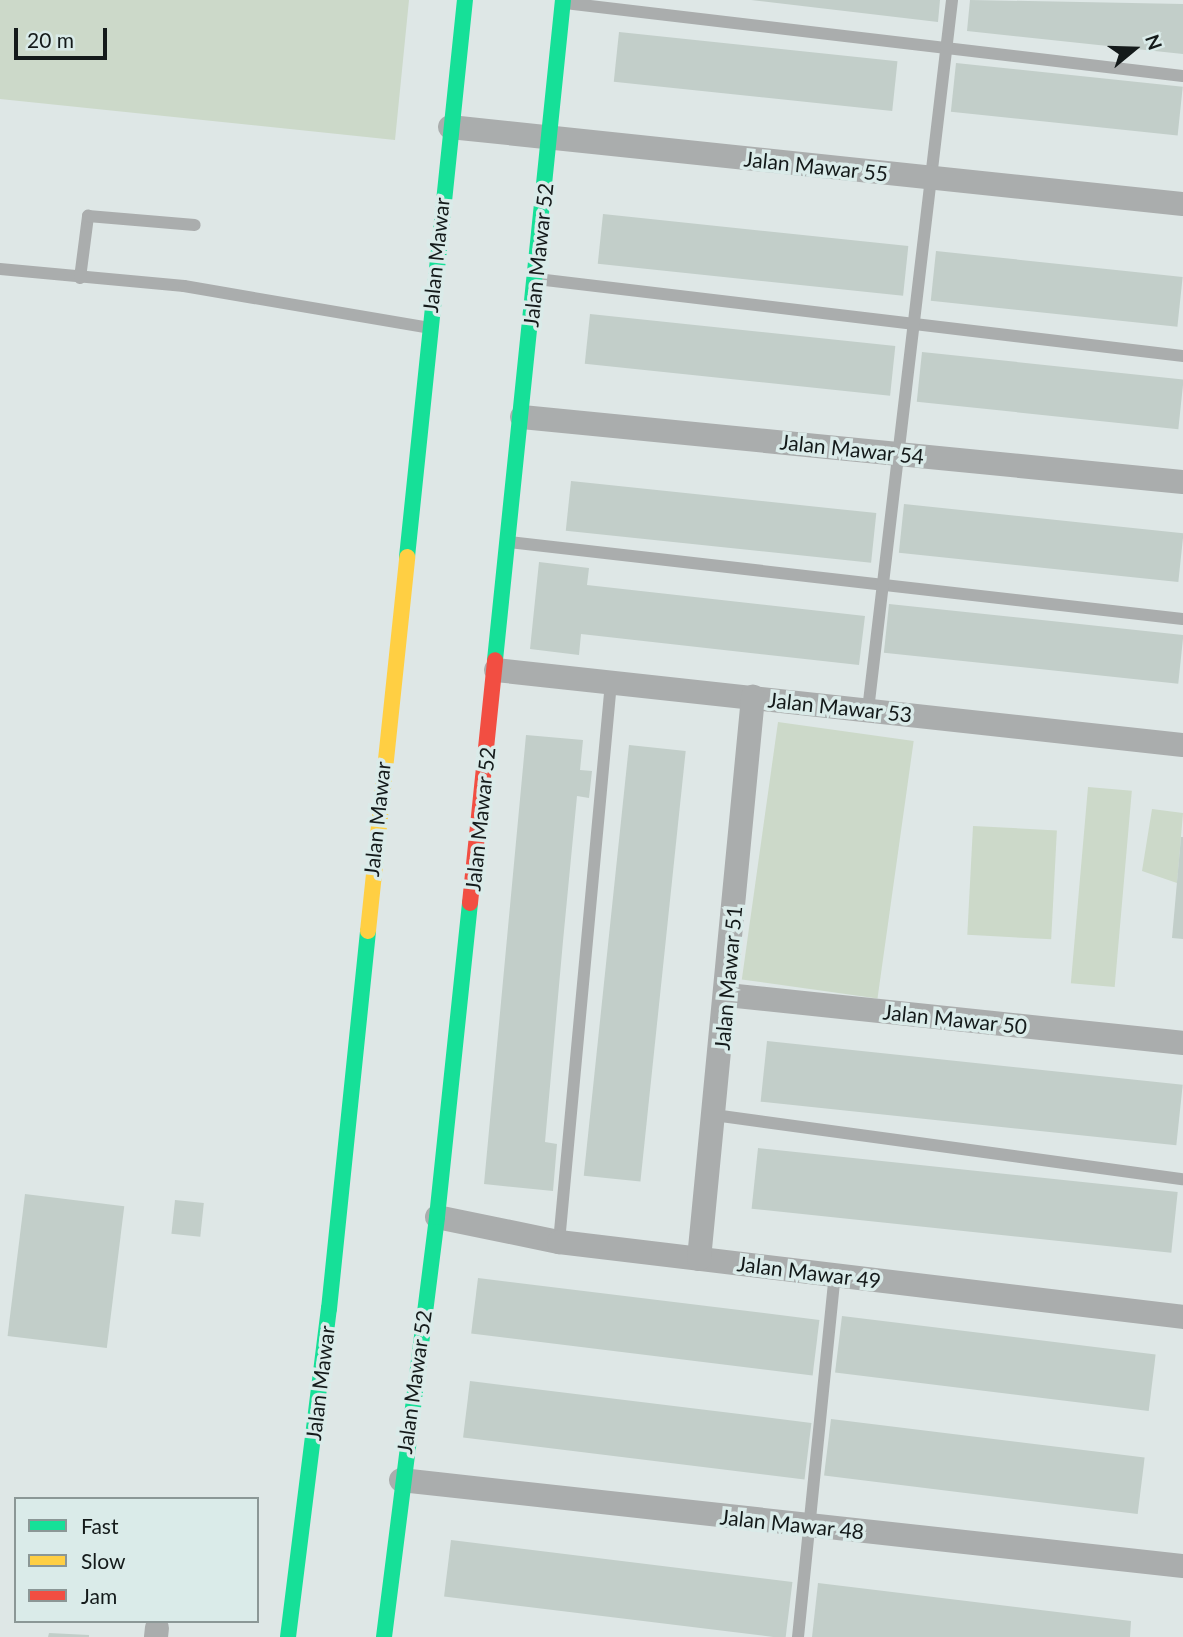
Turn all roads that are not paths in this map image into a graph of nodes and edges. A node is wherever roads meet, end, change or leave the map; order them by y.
1 (465, 0) edge
2 (952, 0) edge
3 (563, 1) edge
4 (947, 48) junction
5 (1183, 76) edge
6 (450, 127) junction
7 (549, 138) junction
8 (934, 178) junction
9 (1183, 204) edge
10 (195, 225) dead end
11 (0, 269) edge
12 (80, 278) junction
13 (536, 279) junction
14 (916, 324) junction
15 (429, 328) junction
16 (1183, 356) edge
17 (522, 417) junction
18 (900, 454) junction
19 (1183, 482) edge
20 (509, 542) junction
21 (884, 585) junction
22 (1183, 619) edge
23 (496, 670) junction
24 (611, 682) junction
25 (753, 697) junction
26 (868, 710) junction
27 (1183, 745) edge
28 (727, 995) junction
29 (1183, 1043) edge
30 (714, 1115) junction
31 (1183, 1179) edge
32 (437, 1217) junction
33 (559, 1242) junction
34 (699, 1259) junction
35 (835, 1274) junction
36 (1183, 1317) edge
37 (401, 1480) junction
38 (809, 1526) junction
39 (1183, 1566) edge
40 (288, 1637) edge
41 (384, 1637) edge
42 (798, 1637) edge

1 - 6 street, Jalan Mawar
2 - 4 lane
3 - 4 lane
3 - 7 street, Jalan Mawar 52
4 - 5 lane
4 - 8 lane
6 - 7 street, Jalan Mawar 55
6 - 15 street, Jalan Mawar
7 - 8 street, Jalan Mawar 55
7 - 13 street, Jalan Mawar 52
8 - 9 street, Jalan Mawar 55
8 - 14 lane
10 - 12 lane
11 - 12 lane
12 - 15 lane
13 - 14 lane
13 - 17 street, Jalan Mawar 52
14 - 16 lane
14 - 18 lane
15 - 40 street, Jalan Mawar
17 - 18 street, Jalan Mawar 54
17 - 20 street, Jalan Mawar 52
18 - 19 street, Jalan Mawar 54
18 - 21 lane
20 - 21 lane
20 - 23 street, Jalan Mawar 52
21 - 22 lane
21 - 26 lane
23 - 24 street, Jalan Mawar 53
23 - 32 street, Jalan Mawar 52
24 - 25 street, Jalan Mawar 53
24 - 33 lane
25 - 26 street, Jalan Mawar 53
25 - 28 street, Jalan Mawar 51
26 - 27 street, Jalan Mawar 53
28 - 29 street, Jalan Mawar 50
28 - 30 street, Jalan Mawar 51
30 - 31 lane
30 - 34 street, Jalan Mawar 51
32 - 33 street, Jalan Mawar 49
32 - 37 street, Jalan Mawar 52
33 - 34 street, Jalan Mawar 49
34 - 35 street, Jalan Mawar 49
35 - 36 street, Jalan Mawar 49
35 - 38 lane
37 - 38 street, Jalan Mawar 48
37 - 41 street, Jalan Mawar 52
38 - 39 street, Jalan Mawar 48
38 - 42 lane

